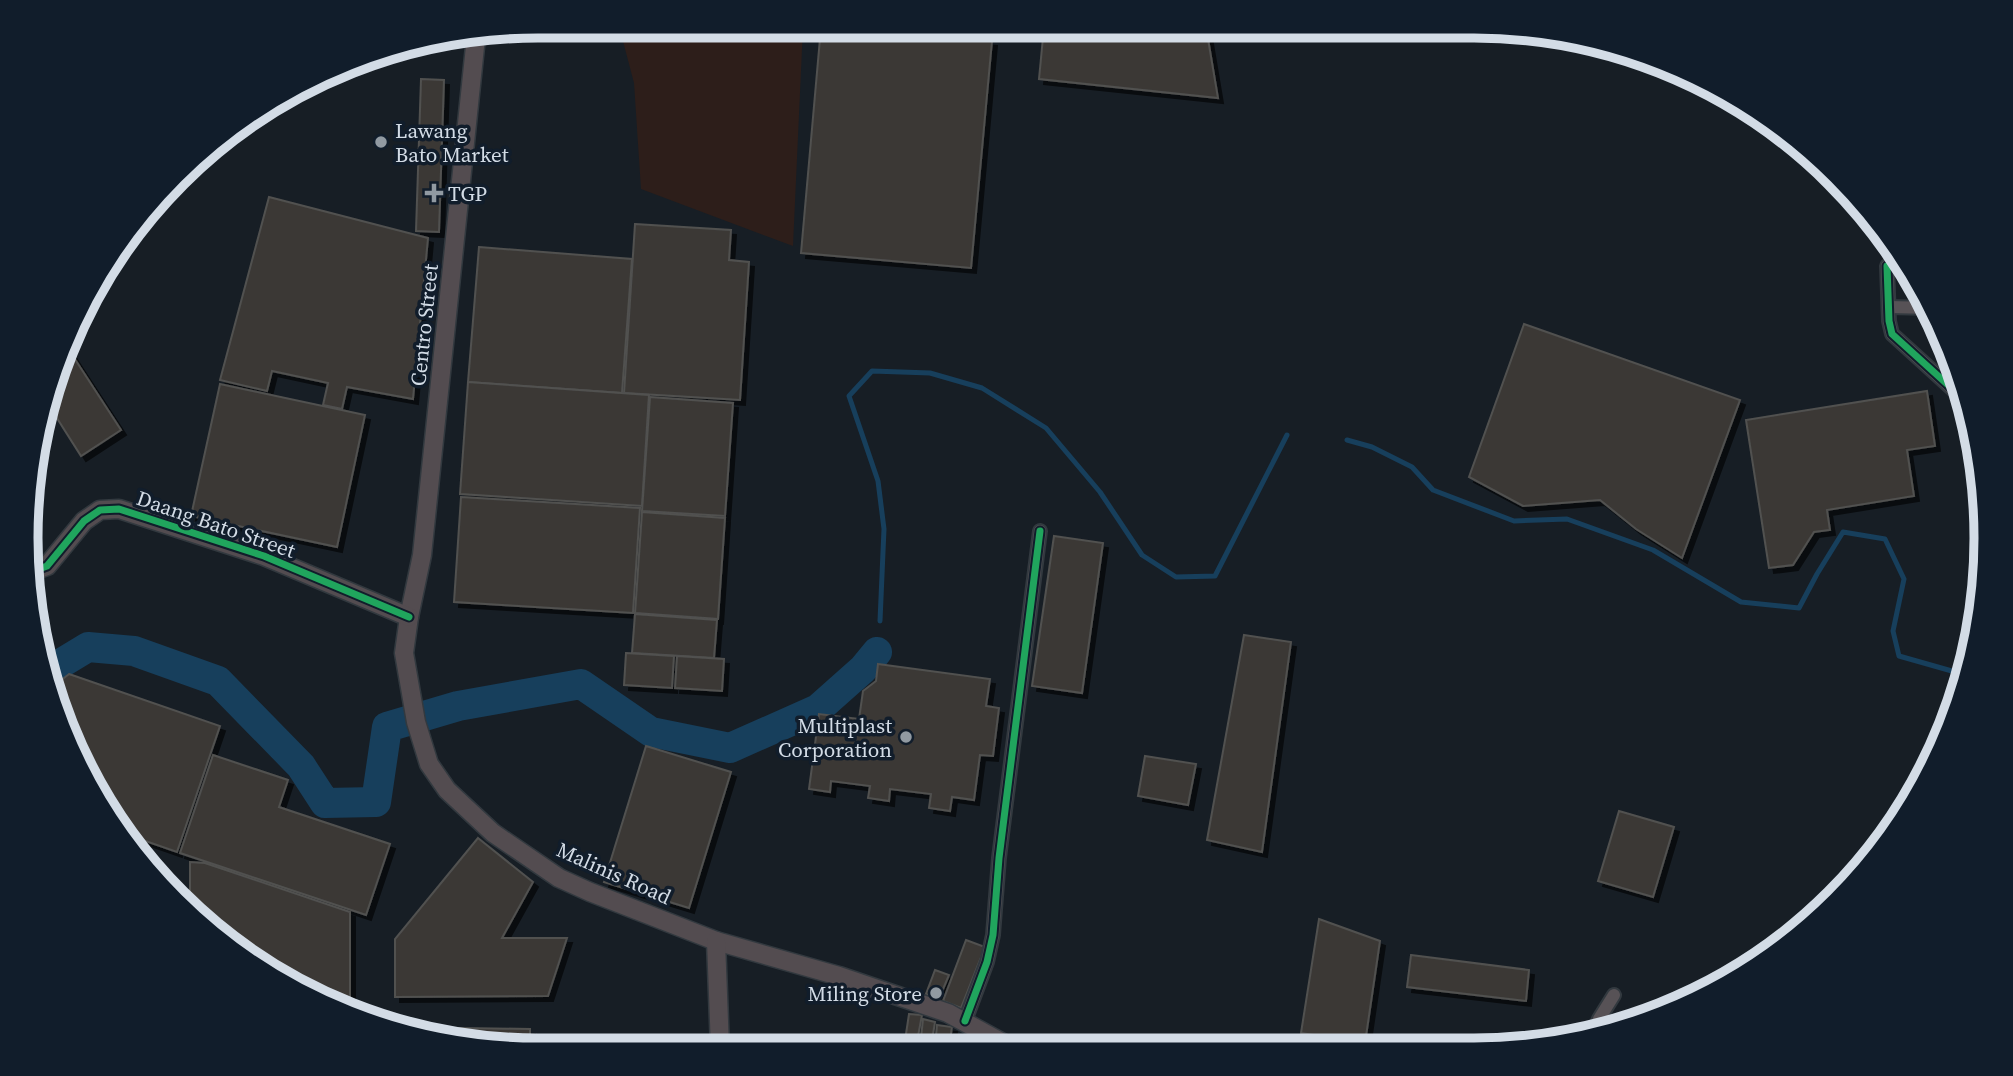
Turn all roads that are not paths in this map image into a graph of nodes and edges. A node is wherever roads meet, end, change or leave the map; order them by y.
1 (475, 43) edge
2 (1894, 266) edge
3 (1889, 307) junction
4 (1918, 307) edge
5 (1951, 388) edge
6 (1040, 531) dead end
7 (40, 569) edge
8 (409, 617) junction
9 (716, 941) junction
10 (1614, 995) dead end
11 (965, 1021) junction
12 (1598, 1022) edge
13 (720, 1038) edge
14 (994, 1038) edge

1 - 8 main road, Centro Street
2 - 3 street
3 - 4 street
3 - 5 street
6 - 11 street
7 - 8 main road, Daang Bato Street
8 - 9 main road, Malinis Road
9 - 11 main road, Malinis Road
9 - 13 main road
10 - 12 street
11 - 14 main road, Malinis Road

